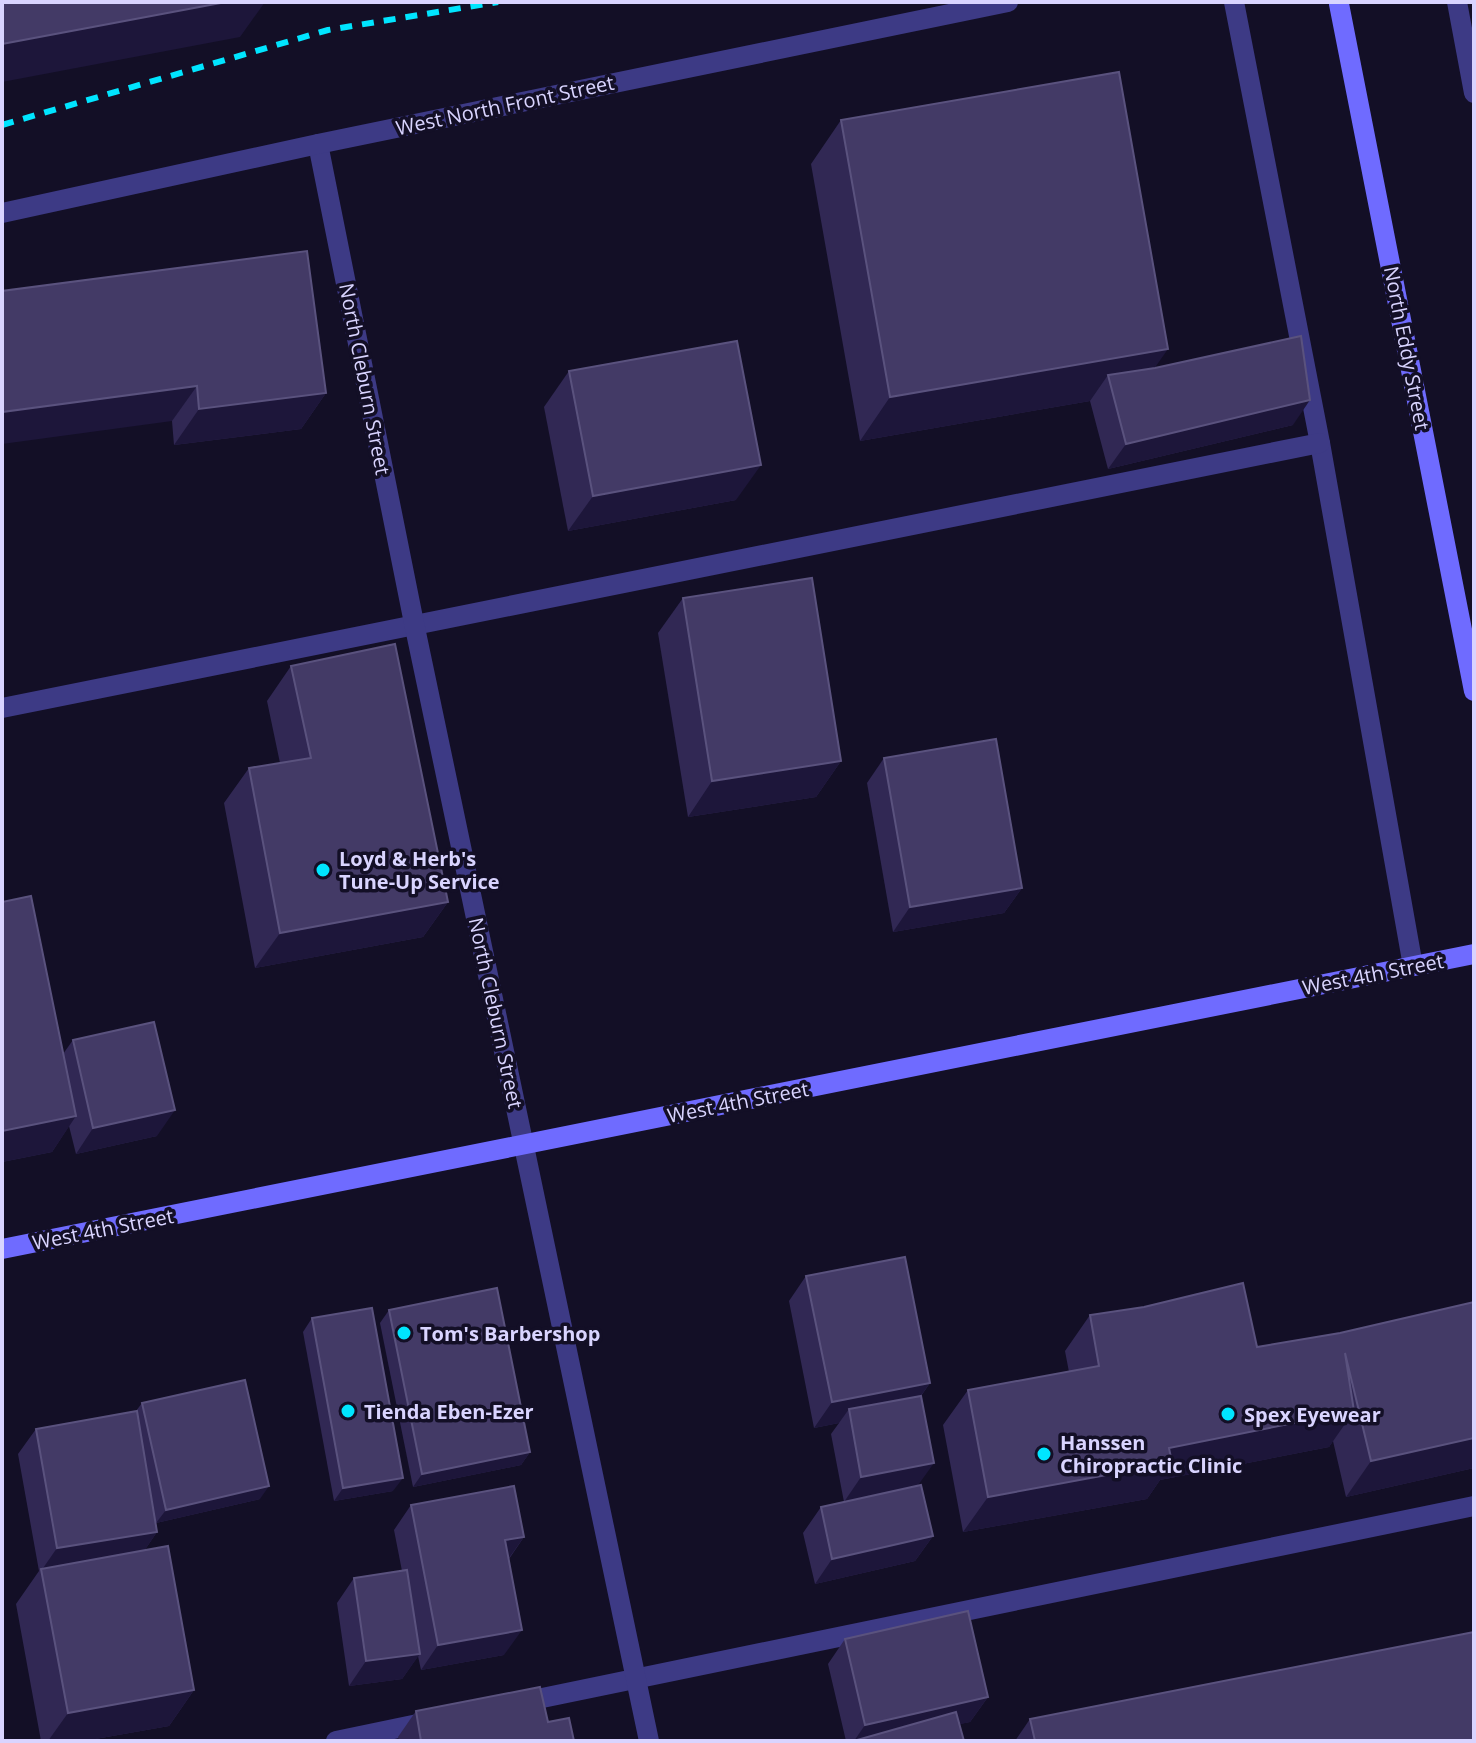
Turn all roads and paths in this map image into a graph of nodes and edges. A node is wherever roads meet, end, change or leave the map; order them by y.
1 (1008, 2) edge
2 (1234, 2) edge
3 (1457, 2) edge
4 (1339, 4) dead end
5 (1474, 93) edge
6 (318, 144) junction
7 (2, 213) edge
8 (1320, 443) junction
9 (414, 623) junction
10 (1474, 691) edge
11 (2, 708) edge
12 (1474, 954) edge
13 (1413, 966) junction
14 (523, 1145) junction
15 (2, 1249) edge
16 (1474, 1506) edge
17 (636, 1679) junction
18 (501, 1707) edge
19 (456, 1716) edge
20 (336, 1741) edge
21 (649, 1741) edge

1 - 6 street, West North Front Street
2 - 8 street
3 - 5 street
4 - 10 main road, North Eddy Street
6 - 7 street, West North Front Street
6 - 9 street, North Cleburn Street
8 - 9 street
8 - 13 street
9 - 11 street
9 - 14 street, North Cleburn Street
12 - 13 main road, West 4th Street
13 - 14 main road, West 4th Street
14 - 15 main road, West 4th Street
14 - 17 street, North Cleburn Street
16 - 17 street
17 - 18 street
17 - 21 street, North Cleburn Street
19 - 20 street

